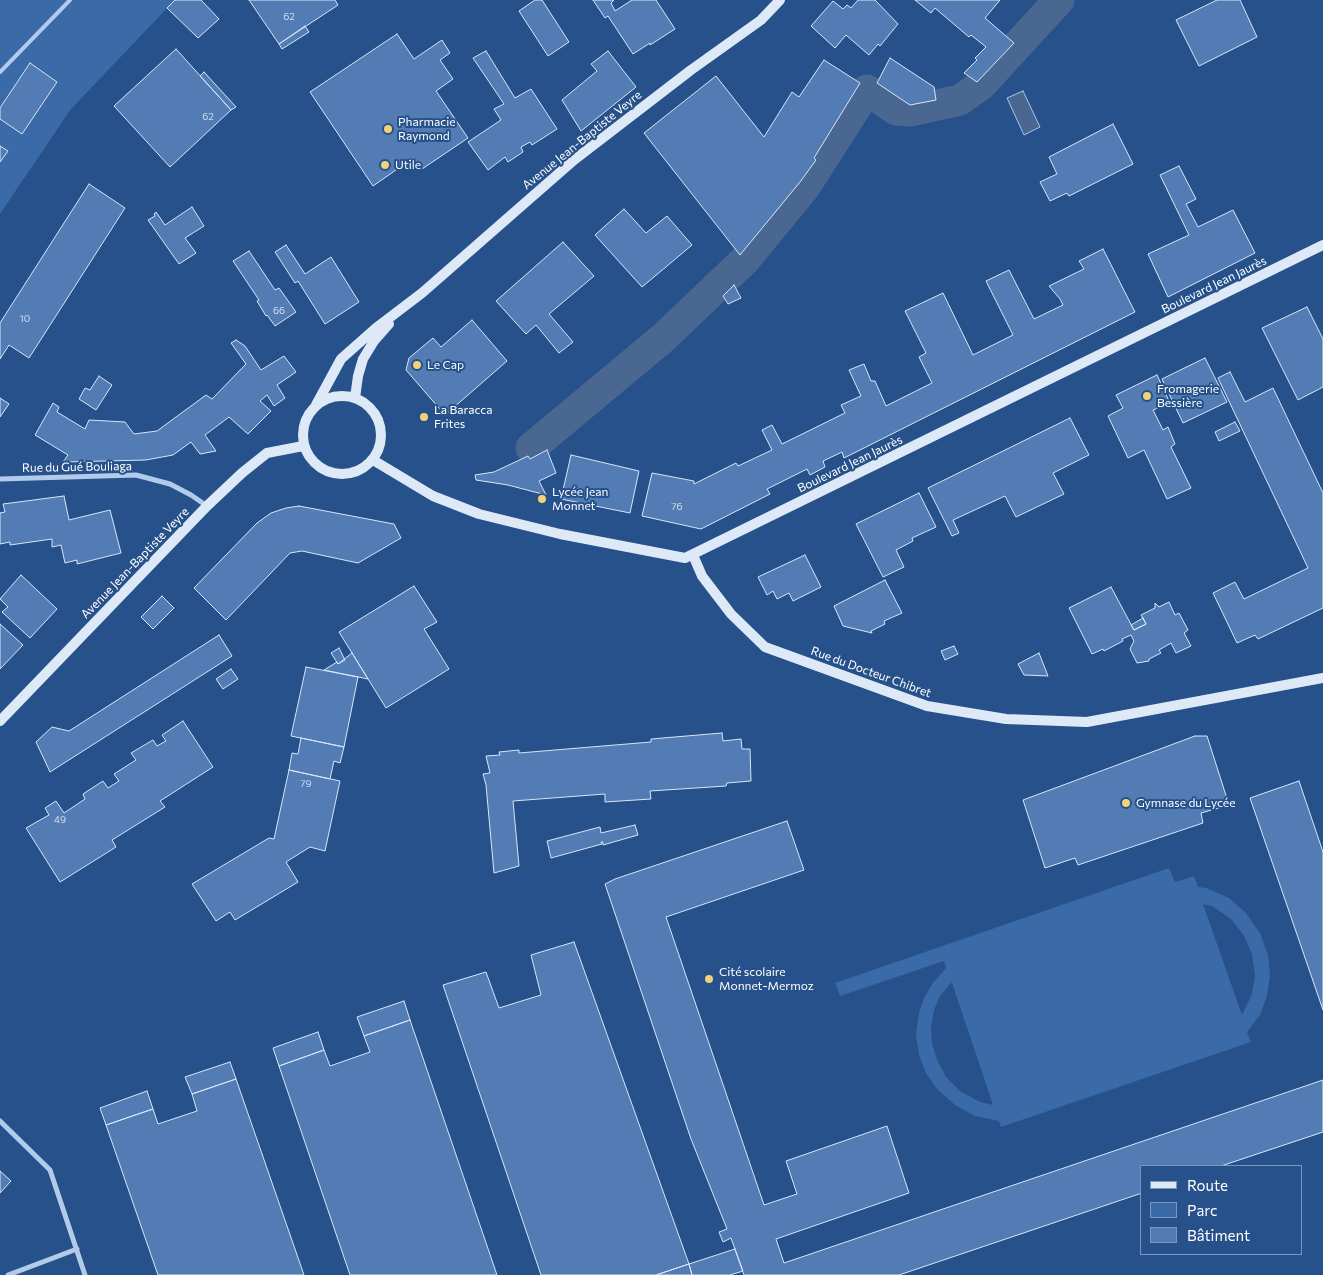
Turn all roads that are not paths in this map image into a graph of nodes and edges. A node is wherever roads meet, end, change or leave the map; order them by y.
1 (70, 0) edge
2 (780, 0) edge
3 (0, 72) edge
4 (1323, 245) edge
5 (405, 306) junction
6 (355, 398) junction
7 (316, 405) junction
8 (303, 446) junction
9 (373, 460) junction
10 (0, 479) edge
11 (207, 506) junction
12 (693, 555) junction
13 (1323, 678) edge
14 (0, 721) edge
15 (0, 1121) edge
16 (77, 1249) junction
17 (8, 1275) edge
18 (85, 1275) edge

1 - 3 lane
2 - 5 main road, Avenue Jean-Baptiste Veyre
4 - 12 main road, Boulevard Jean Jaurès
5 - 6 main road, Avenue Jean-Baptiste Veyre
5 - 7 main road, Avenue Jean-Baptiste Veyre
6 - 7 main road
6 - 9 main road
7 - 8 main road
8 - 9 main road
8 - 11 main road, Avenue Jean-Baptiste Veyre
9 - 12 main road, Boulevard Jean Jaurès
10 - 11 street, Rue du Gué Bouliaga
11 - 14 main road, Avenue Jean-Baptiste Veyre
12 - 13 main road, Rue du Docteur Chibret
15 - 16 street
16 - 17 street
16 - 18 street

